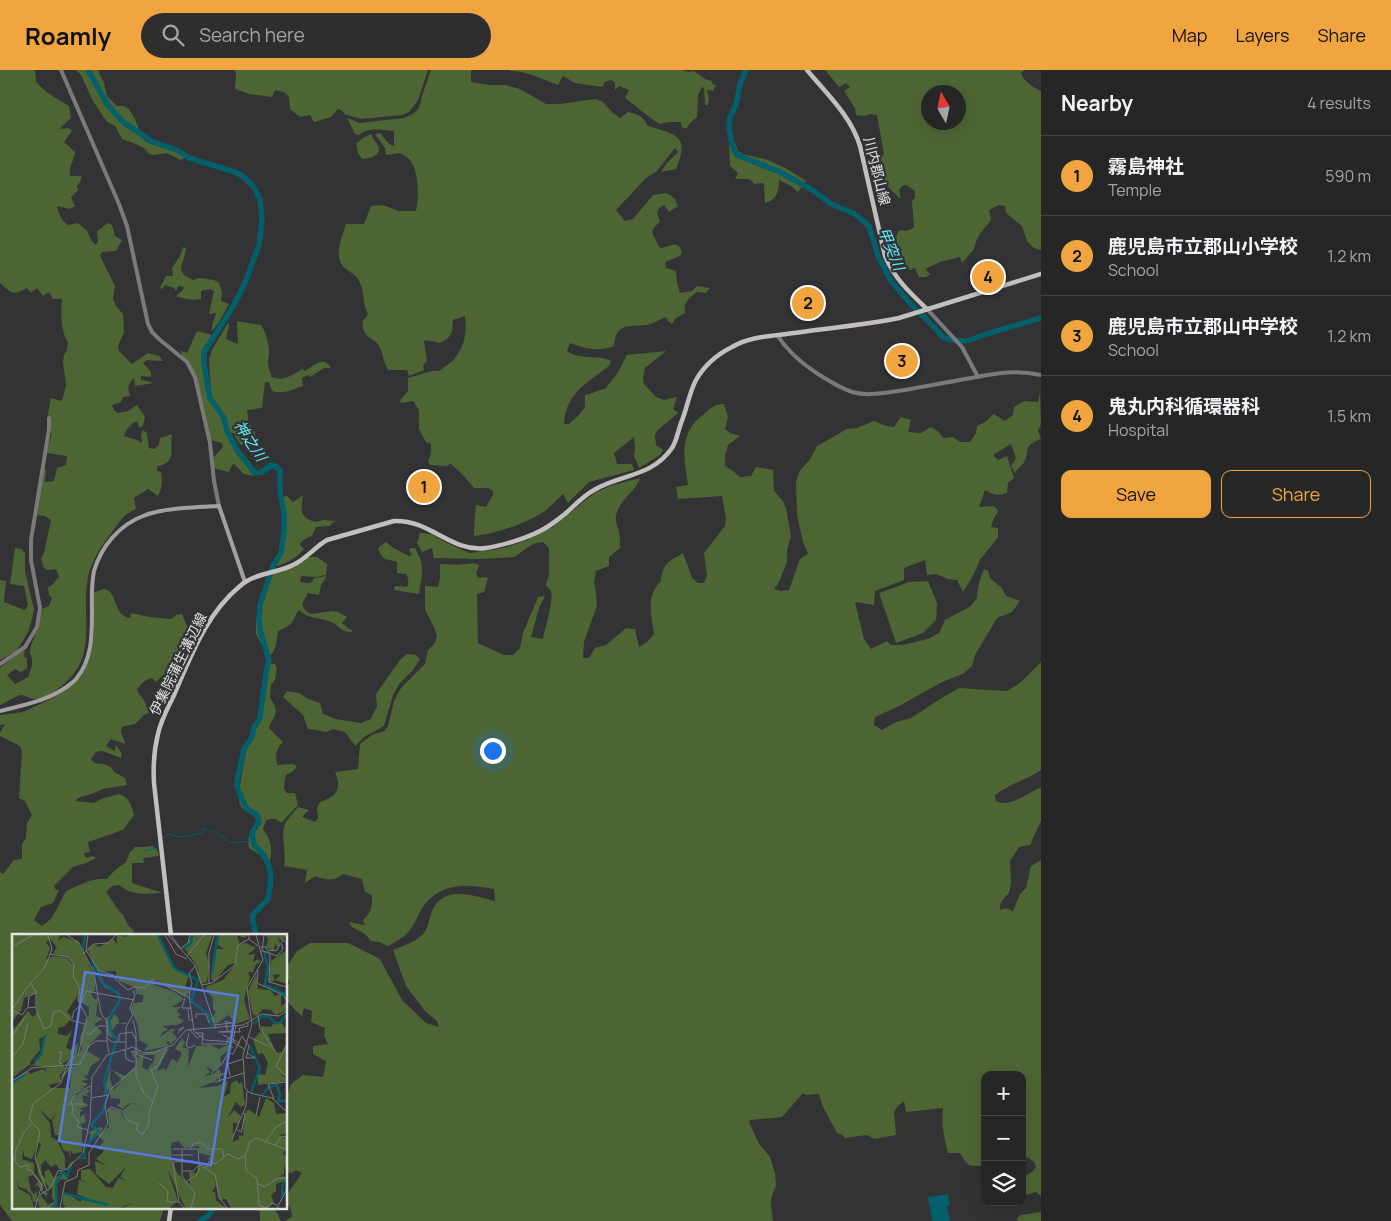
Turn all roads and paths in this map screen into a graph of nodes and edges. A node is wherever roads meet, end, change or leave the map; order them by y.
1 (61, 70) edge
2 (807, 70) edge
3 (1041, 274) edge
4 (927, 308) junction
5 (777, 335) junction
6 (1041, 375) edge
7 (978, 377) junction
8 (49, 418) dead end
9 (219, 506) junction
10 (245, 582) junction
11 (0, 664) edge
12 (0, 711) edge
13 (171, 934) edge
14 (171, 1208) edge
15 (169, 1221) edge

1 - 9 street
2 - 4 main road, 川内郡山線
3 - 4 main road, 伊集院蒲生溝辺線
4 - 5 main road, 伊集院蒲生溝辺線
4 - 7 street
5 - 7 street
5 - 10 main road, 伊集院蒲生溝辺線
6 - 7 street
8 - 11 street
9 - 10 main road
9 - 12 main road
10 - 13 main road, 伊集院蒲生溝辺線
14 - 15 main road

